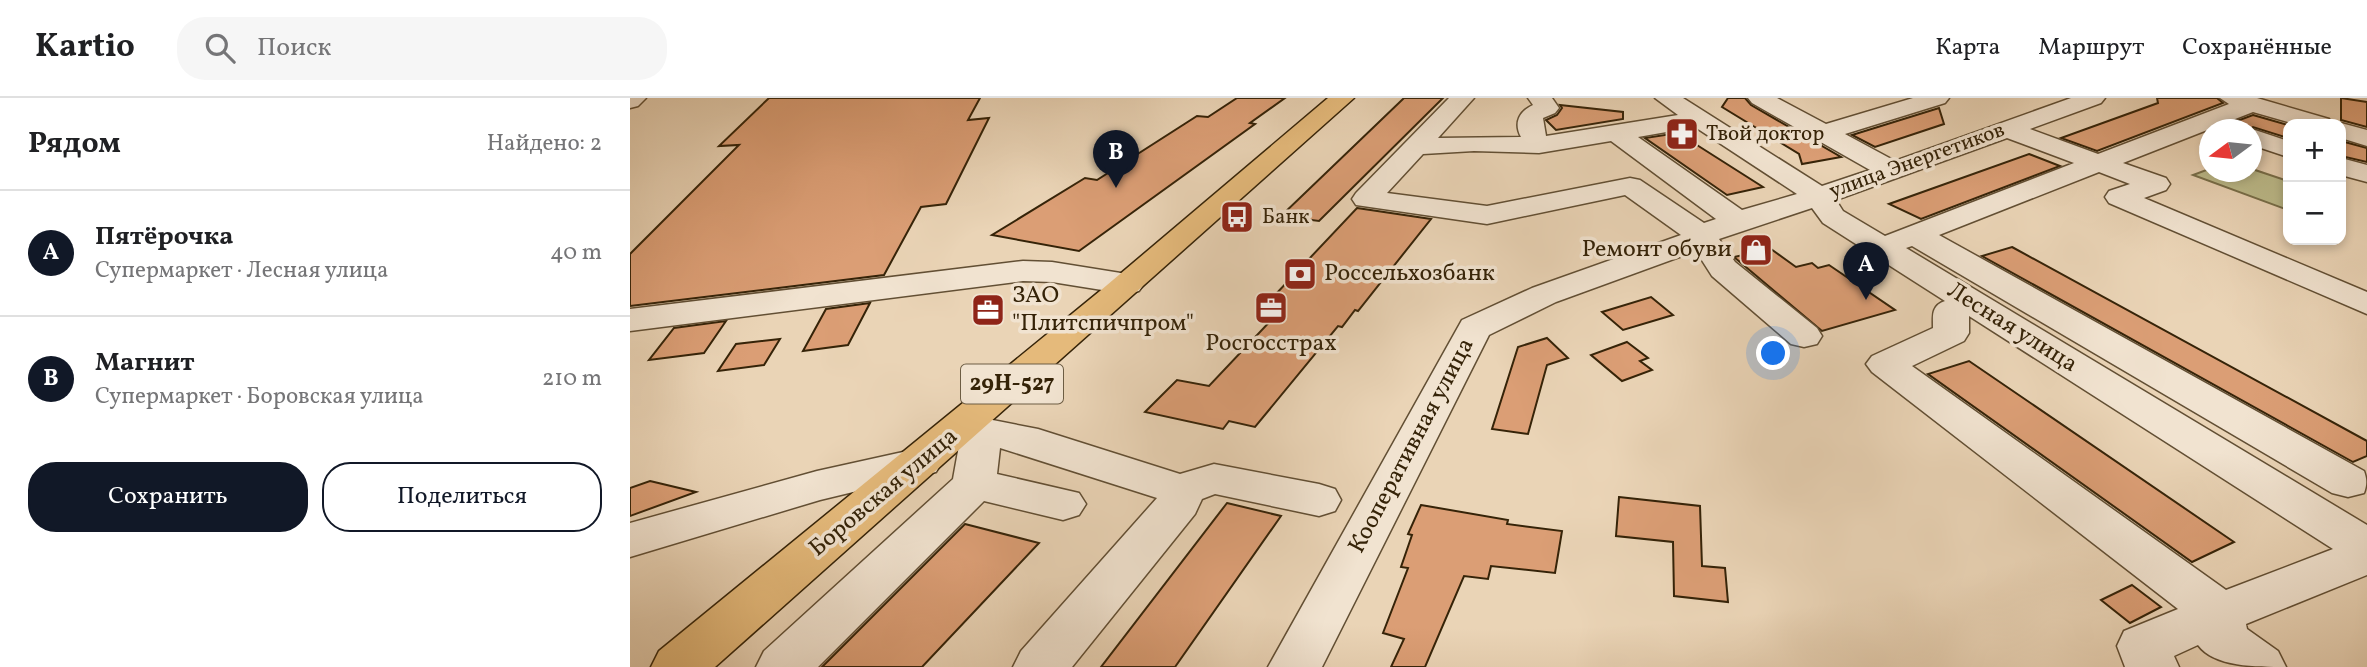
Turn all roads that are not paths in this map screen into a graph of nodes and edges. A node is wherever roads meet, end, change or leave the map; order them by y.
1 (1342, 98) edge
2 (1462, 98) edge
3 (1540, 98) edge
4 (1760, 98) edge
5 (1937, 98) edge
6 (2093, 98) edge
7 (2241, 101) edge
8 (1690, 106) edge
9 (2224, 119) edge
10 (2303, 119) edge
11 (2006, 129) junction
12 (2199, 132) edge
13 (2346, 132) edge
14 (1616, 133) junction
15 (1823, 133) junction
16 (2367, 138) edge
17 (2262, 140) edge
18 (1539, 145) junction
19 (1415, 147) junction
20 (2283, 147) edge
21 (2099, 163) junction
22 (2346, 168) edge
23 (1891, 170) junction
24 (2367, 174) edge
25 (1819, 196) junction
26 (1737, 220) junction
27 (1701, 235) junction
28 (1898, 241) junction
29 (1127, 284) junction
30 (1972, 304) junction
31 (2367, 304) edge
32 (630, 320) edge
33 (1804, 335) dead end
34 (973, 428) junction
35 (921, 462) junction
36 (2358, 477) edge
37 (975, 484) junction
38 (1180, 490) junction
39 (1319, 500) dead end
40 (1063, 504) dead end
41 (2304, 508) junction
42 (630, 540) edge
43 (2367, 547) edge
44 (2367, 555) edge
45 (2220, 612) junction
46 (678, 667) edge
47 (783, 667) edge
48 (1040, 667) edge
49 (1295, 667) edge
50 (2152, 667) edge
51 (2259, 667) edge

1 - 29 main road, Боровская улица / 29Н-527
2 - 19 street
3 - 18 street
4 - 15 street
5 - 15 street
6 - 11 street, улица Энергетиков
7 - 9 street
7 - 10 street
8 - 14 street
8 - 25 street, Лесная улица
11 - 21 street
11 - 23 street, улица Энергетиков
12 - 21 street
13 - 16 street
14 - 18 street
14 - 26 street
15 - 23 street
17 - 20 street
18 - 19 street
19 - 27 street
21 - 28 street
21 - 31 street
22 - 24 street
23 - 25 street, улица Энергетиков
25 - 26 street, Кооперативная улица
25 - 28 street, Лесная улица
26 - 27 street, Кооперативная улица
27 - 33 street
27 - 49 street, Кооперативная улица
28 - 30 street, Лесная улица
28 - 36 street
29 - 32 street
29 - 34 main road, Боровская улица / 29Н-527
30 - 41 street, Лесная улица
30 - 45 street
34 - 35 main road, Боровская улица / 29Н-527
34 - 37 street
34 - 38 street
35 - 42 street
35 - 46 main road, Боровская улица / 29Н-527
36 - 41 street
37 - 40 street
37 - 47 street
38 - 39 street
38 - 48 street
41 - 43 street, Лесная улица
44 - 45 street
45 - 50 street
45 - 51 street

